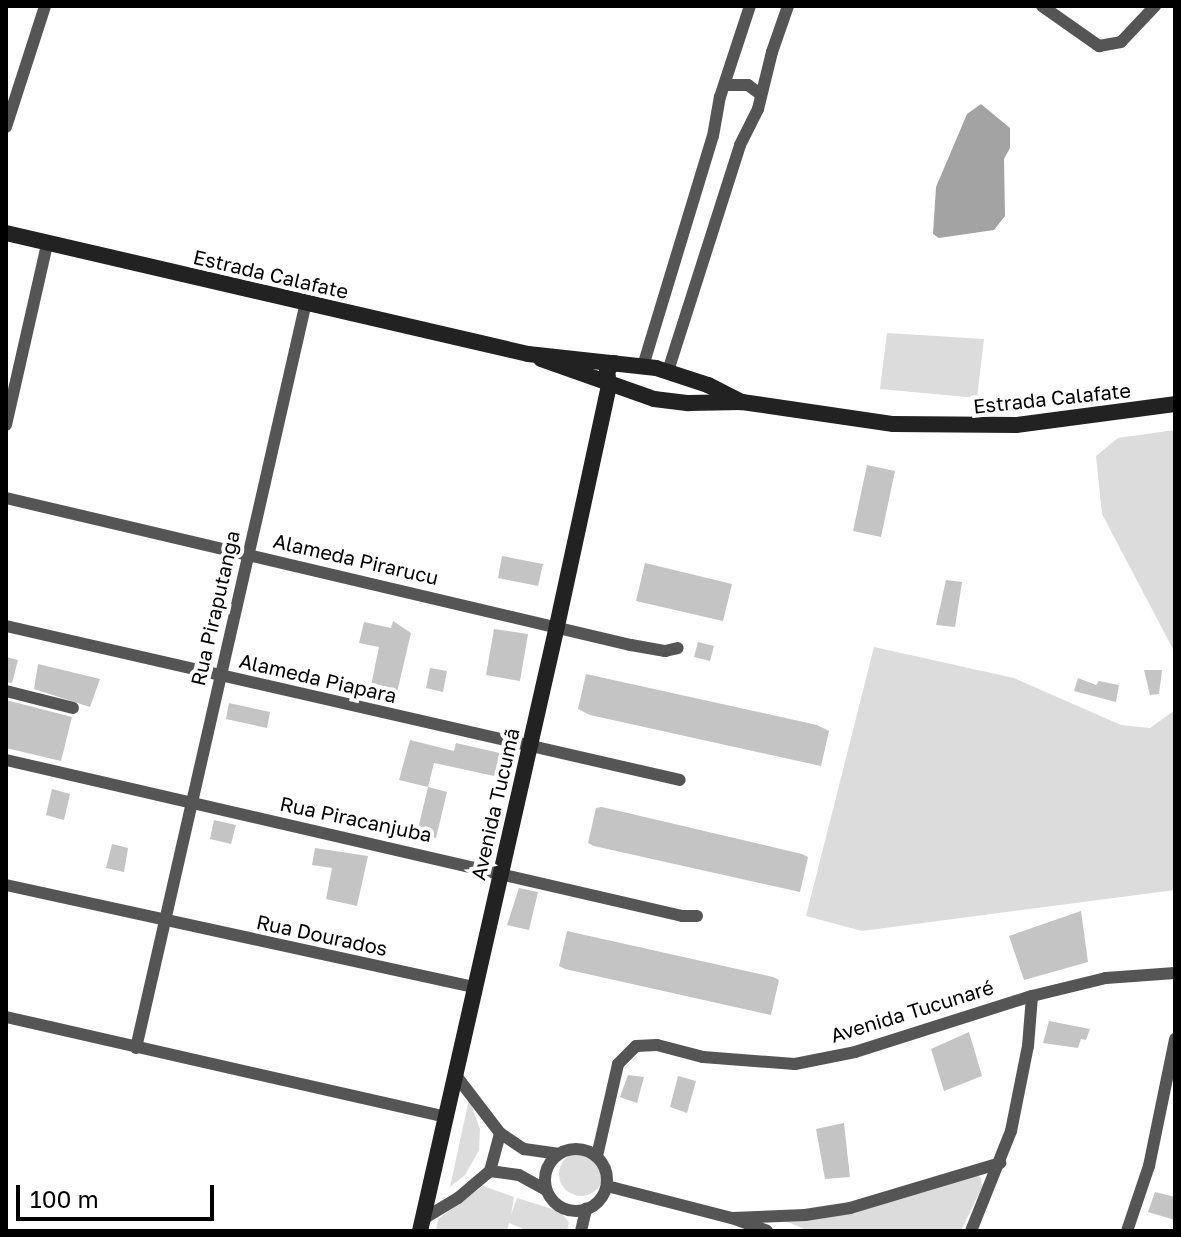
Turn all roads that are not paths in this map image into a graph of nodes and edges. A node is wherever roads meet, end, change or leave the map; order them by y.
1 (45, 6) edge
2 (750, 6) edge
3 (788, 6) edge
4 (1042, 6) edge
5 (1155, 6) edge
6 (725, 85) junction
7 (760, 94) junction
8 (6, 127) edge
9 (6, 233) edge
10 (47, 244) junction
11 (306, 302) junction
12 (528, 354) junction
13 (614, 363) junction
14 (643, 366) junction
15 (12, 374) edge
16 (676, 374) junction
17 (609, 386) junction
18 (673, 401) junction
19 (742, 402) junction
20 (1175, 404) edge
21 (6, 425) edge
22 (6, 498) edge
23 (247, 555) junction
24 (6, 626) edge
25 (557, 626) junction
26 (678, 648) dead end
27 (220, 675) junction
28 (6, 691) edge
29 (73, 708) dead end
30 (528, 747) junction
31 (6, 760) edge
32 (680, 780) dead end
33 (190, 804) junction
34 (500, 872) junction
35 (6, 885) edge
36 (697, 916) dead end
37 (162, 922) junction
38 (1175, 973) edge
39 (473, 987) junction
40 (1032, 996) junction
41 (6, 1017) edge
42 (1175, 1039) edge
43 (136, 1048) junction
44 (454, 1073) junction
45 (445, 1117) junction
46 (500, 1133) junction
47 (558, 1154) junction
48 (597, 1156) junction
49 (1000, 1163) junction
50 (490, 1171) junction
51 (607, 1186) junction
52 (546, 1190) junction
53 (586, 1209) junction
54 (732, 1218) junction
55 (422, 1225) edge
56 (581, 1231) edge
57 (767, 1231) edge
58 (971, 1231) edge
59 (1127, 1231) edge

1 - 8 street
2 - 6 street
3 - 7 street
4 - 5 street
6 - 7 street
6 - 14 street
7 - 16 street
9 - 10 street, Estrada Calafate
10 - 11 street, Estrada Calafate
10 - 15 street
11 - 12 street, Estrada Calafate
11 - 23 street, Rua Piraputanga
12 - 13 street, Estrada Calafate
12 - 17 street, Estrada Calafate
13 - 14 street, Estrada Calafate
13 - 17 street, Avenida Tucumã
14 - 16 street, Estrada Calafate
15 - 21 street
16 - 18 street
16 - 19 street, Estrada Calafate
17 - 18 street, Estrada Calafate
17 - 25 street, Avenida Tucumã
18 - 19 street, Estrada Calafate
19 - 20 street, Estrada Calafate
22 - 23 street, Alameda Pirarucu
23 - 25 street, Alameda Pirarucu
23 - 27 street, Rua Piraputanga
24 - 27 street, Alameda Piapara
25 - 26 street
25 - 30 street, Avenida Tucumã
27 - 30 street, Alameda Piapara
27 - 33 street, Rua Piraputanga
28 - 29 street
30 - 32 street, Alameda Piapara
30 - 34 street, Avenida Tucumã
31 - 33 street, Rua Piracanjuba
33 - 34 street, Rua Piracanjuba
33 - 37 street, Rua Piraputanga
34 - 36 street, Rua Piracanjuba
34 - 39 street, Avenida Tucumã
35 - 37 street, Rua Dourados
37 - 39 street, Rua Dourados
37 - 43 street, Rua Piraputanga
38 - 40 street, Avenida Tucunaré
39 - 44 street, Avenida Tucumã
40 - 48 street, Avenida Tucunaré
40 - 49 street
41 - 43 street
42 - 59 street
43 - 45 street
44 - 45 street, Avenida Tucumã
44 - 46 street
45 - 55 street, Avenida Tucumã
46 - 47 street
46 - 50 street
47 - 48 street
47 - 52 street
48 - 51 street
49 - 54 street
49 - 58 street
50 - 52 street
50 - 55 street
51 - 53 street
51 - 54 street
52 - 53 street
53 - 56 street
54 - 57 street

